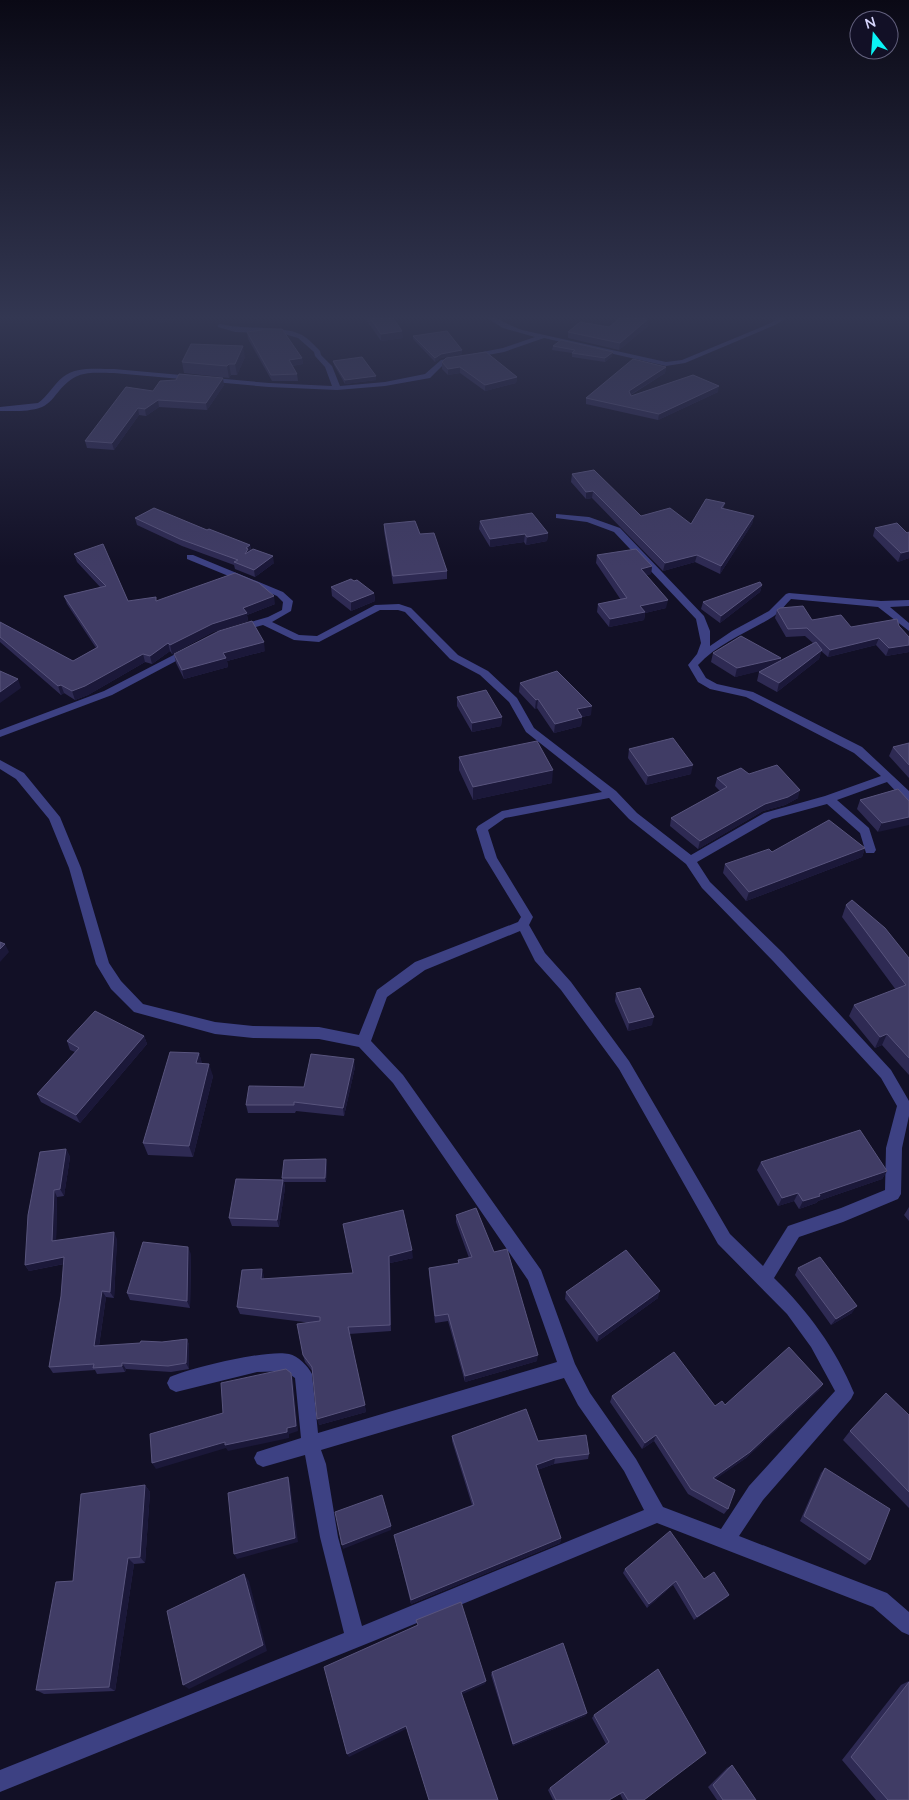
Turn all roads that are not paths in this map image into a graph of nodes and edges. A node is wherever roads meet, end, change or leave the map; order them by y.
1 (48, 399) edge
2 (0, 409) edge
3 (559, 516) dead end
4 (190, 557) dead end
5 (909, 602) edge
6 (882, 604) junction
7 (263, 621) junction
8 (909, 628) edge
9 (226, 633) edge
10 (201, 644) edge
11 (702, 656) junction
12 (0, 734) edge
13 (0, 764) edge
14 (889, 777) junction
15 (612, 794) junction
16 (909, 798) edge
17 (828, 799) junction
18 (870, 850) dead end
19 (690, 861) junction
20 (524, 925) junction
21 (362, 1042) junction
22 (764, 1279) junction
23 (568, 1368) junction
24 (176, 1383) dead end
25 (310, 1444) junction
26 (263, 1458) dead end
27 (657, 1514) junction
28 (725, 1542) junction
29 (909, 1625) edge
30 (355, 1638) junction
31 (0, 1781) edge

1 - 2 street
3 - 11 street
4 - 7 street
5 - 6 street
6 - 8 street
6 - 11 street
7 - 9 street
7 - 15 street
10 - 12 street
11 - 14 street
13 - 21 street
14 - 16 street
14 - 17 street
15 - 19 street
15 - 20 street
17 - 18 street
17 - 19 street
19 - 22 street
20 - 21 street
20 - 22 street
21 - 23 street
22 - 28 street
23 - 25 street
23 - 27 street
24 - 25 street
25 - 26 street
25 - 30 street
27 - 28 street
27 - 30 street
28 - 29 street
30 - 31 street

